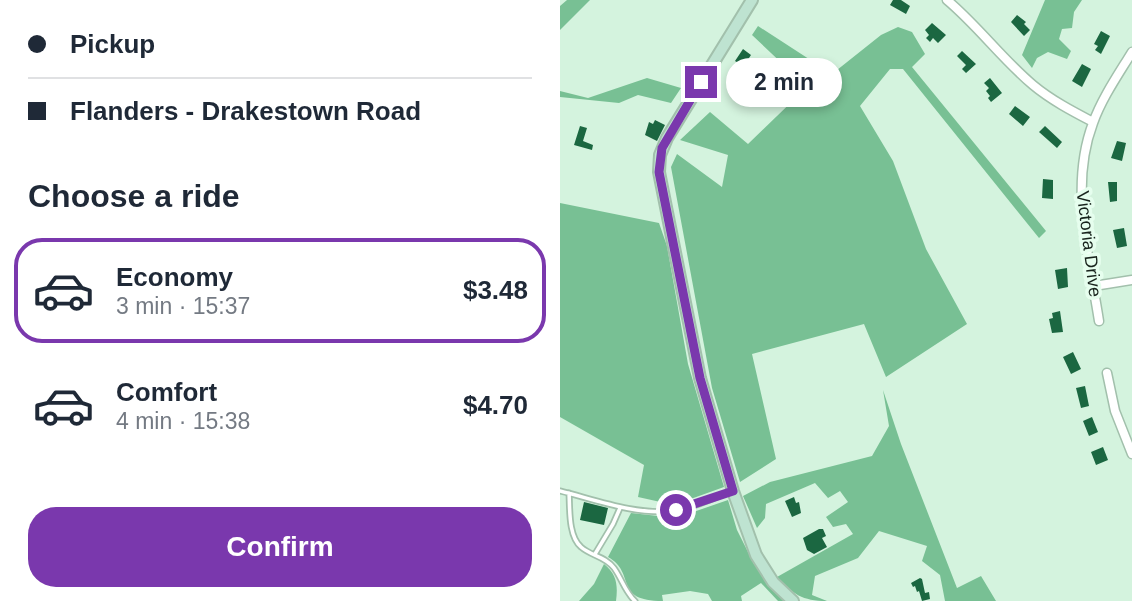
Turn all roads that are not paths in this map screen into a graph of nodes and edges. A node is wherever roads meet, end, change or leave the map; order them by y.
1 (752, 0) edge
2 (947, 0) edge
3 (1131, 55) edge
4 (1093, 122) junction
5 (1132, 280) edge
6 (1094, 286) junction
7 (1100, 321) dead end
8 (1107, 373) dead end
9 (1128, 433) edge
10 (1132, 454) edge
11 (560, 491) edge
12 (733, 491) junction
13 (569, 493) junction
14 (620, 508) junction
15 (595, 554) junction
16 (635, 601) edge
17 (793, 601) edge

1 - 12 street
2 - 4 street
3 - 4 street, Victoria Drive
4 - 6 street, Victoria Drive
5 - 6 street
6 - 7 street, Victoria Drive
8 - 9 street
9 - 10 street
11 - 13 lane
12 - 14 lane
12 - 17 street
13 - 14 lane
13 - 15 lane
14 - 15 lane
15 - 16 lane

